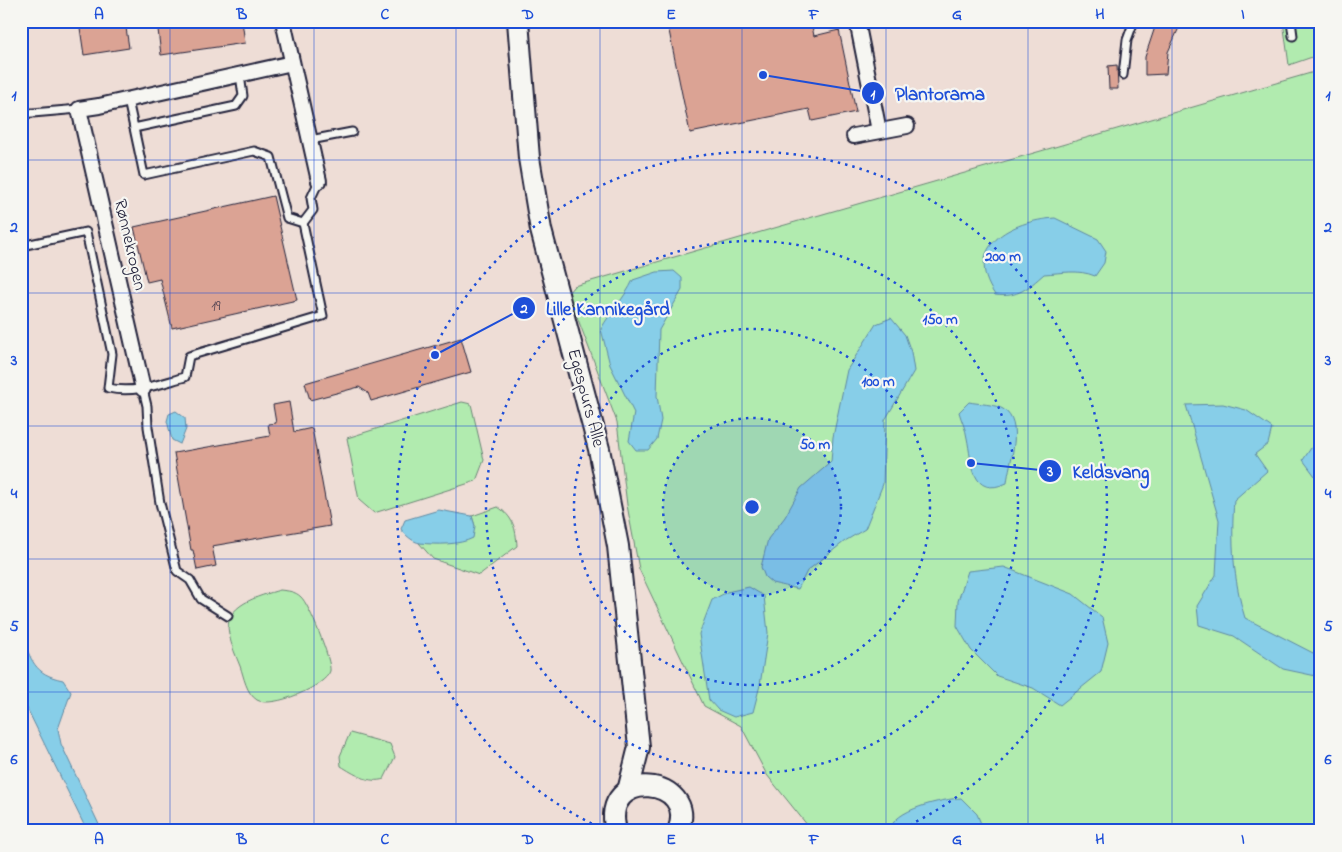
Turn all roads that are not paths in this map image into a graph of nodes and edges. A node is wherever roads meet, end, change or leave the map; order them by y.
1 (283, 21) edge
2 (518, 21) edge
3 (857, 21) edge
4 (1134, 21) edge
5 (1291, 21) edge
6 (1292, 36) dead end
7 (292, 63) junction
8 (240, 75) junction
9 (1123, 75) dead end
10 (128, 100) junction
11 (79, 109) junction
12 (21, 114) edge
13 (907, 126) dead end
14 (134, 128) junction
15 (880, 131) junction
16 (352, 132) dead end
17 (854, 136) dead end
18 (310, 140) junction
19 (319, 181) joint
20 (303, 223) junction
21 (21, 246) edge
22 (143, 389) junction
23 (228, 616) dead end
24 (639, 747) junction
25 (659, 787) junction
26 (628, 791) junction
27 (680, 829) edge
28 (616, 831) edge

1 - 7 street
2 - 24 street, Egespurs Alle
3 - 15 street
4 - 9 lane
5 - 6 lane
7 - 8 street
7 - 18 street
8 - 10 street
8 - 14 lane
10 - 11 street
10 - 14 lane
11 - 12 lane
11 - 22 street, Rønnekrogen
13 - 15 street
14 - 20 lane
15 - 17 street
16 - 18 lane
18 - 19 street
19 - 20 lane
20 - 22 lane
21 - 22 lane
22 - 23 lane
24 - 25 street, Egespurs Alle
24 - 26 street, Egespurs Alle
25 - 26 street
25 - 27 street
26 - 28 street, Egespurs Alle

